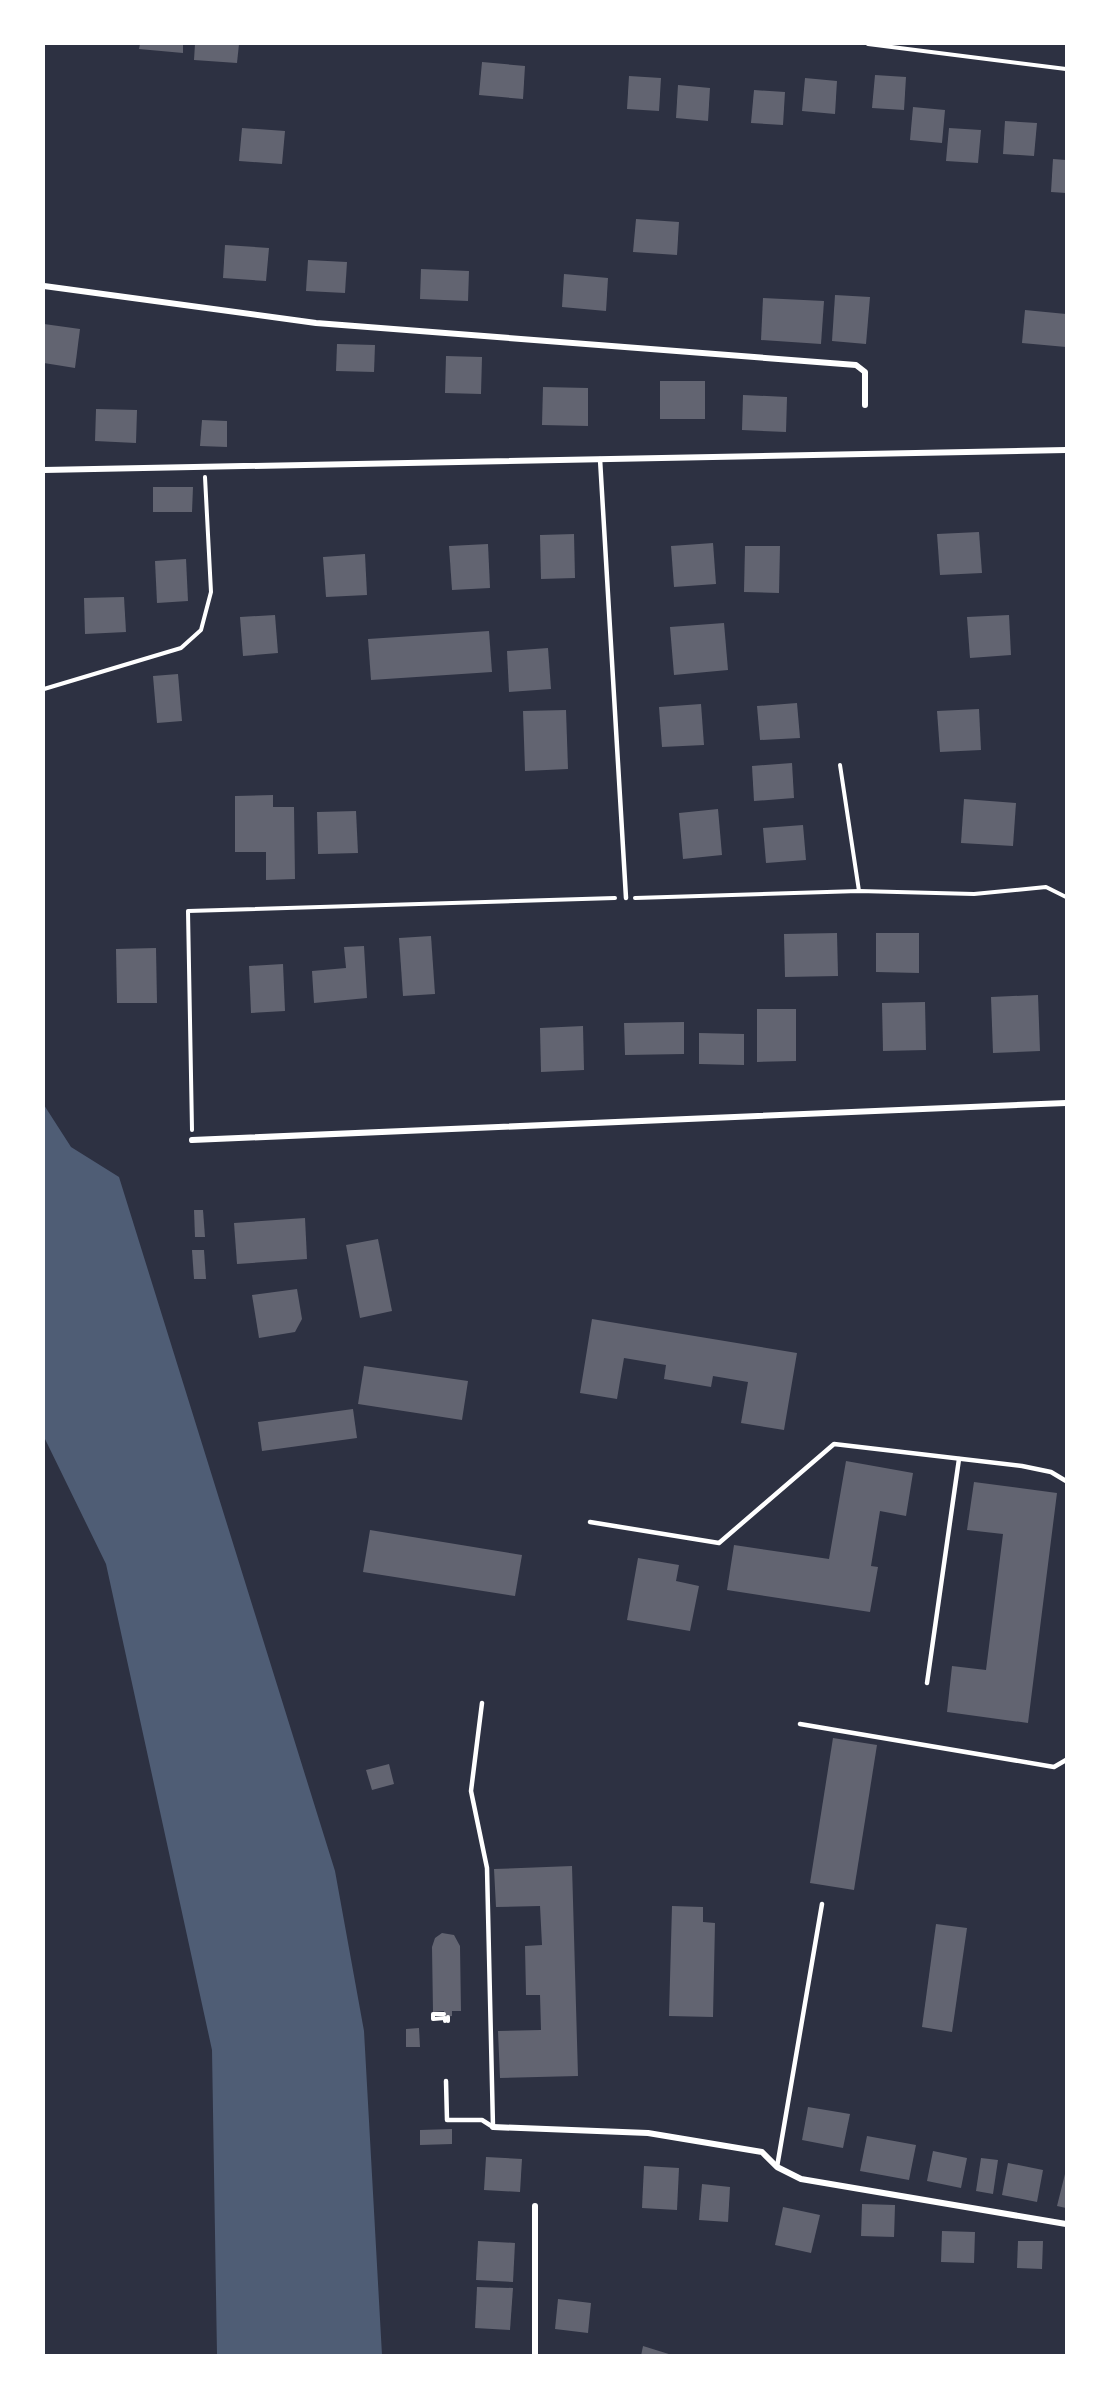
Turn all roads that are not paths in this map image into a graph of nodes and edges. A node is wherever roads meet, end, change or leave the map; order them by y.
1 (44, 286) edge
2 (866, 405) dead end
3 (1066, 450) edge
4 (600, 459) junction
5 (44, 470) edge
6 (626, 898) road end
7 (1066, 1103) edge
8 (192, 1140) road end
9 (959, 1459) junction
10 (1066, 1481) edge
11 (590, 1522) dead end
12 (927, 1683) dead end
13 (482, 1702) dead end
14 (800, 1724) dead end
15 (1066, 1760) edge
16 (822, 1904) dead end
17 (446, 2081) dead end
18 (493, 2127) junction
19 (777, 2167) junction
20 (535, 2206) dead end
21 (1066, 2224) edge
22 (535, 2355) edge

1 - 2 street
3 - 4 street
4 - 5 street
4 - 6 lane
7 - 8 street
9 - 10 lane
9 - 11 lane
9 - 12 lane
13 - 18 lane
14 - 15 lane
16 - 19 lane
17 - 18 lane
18 - 19 street
19 - 21 street
20 - 22 street

